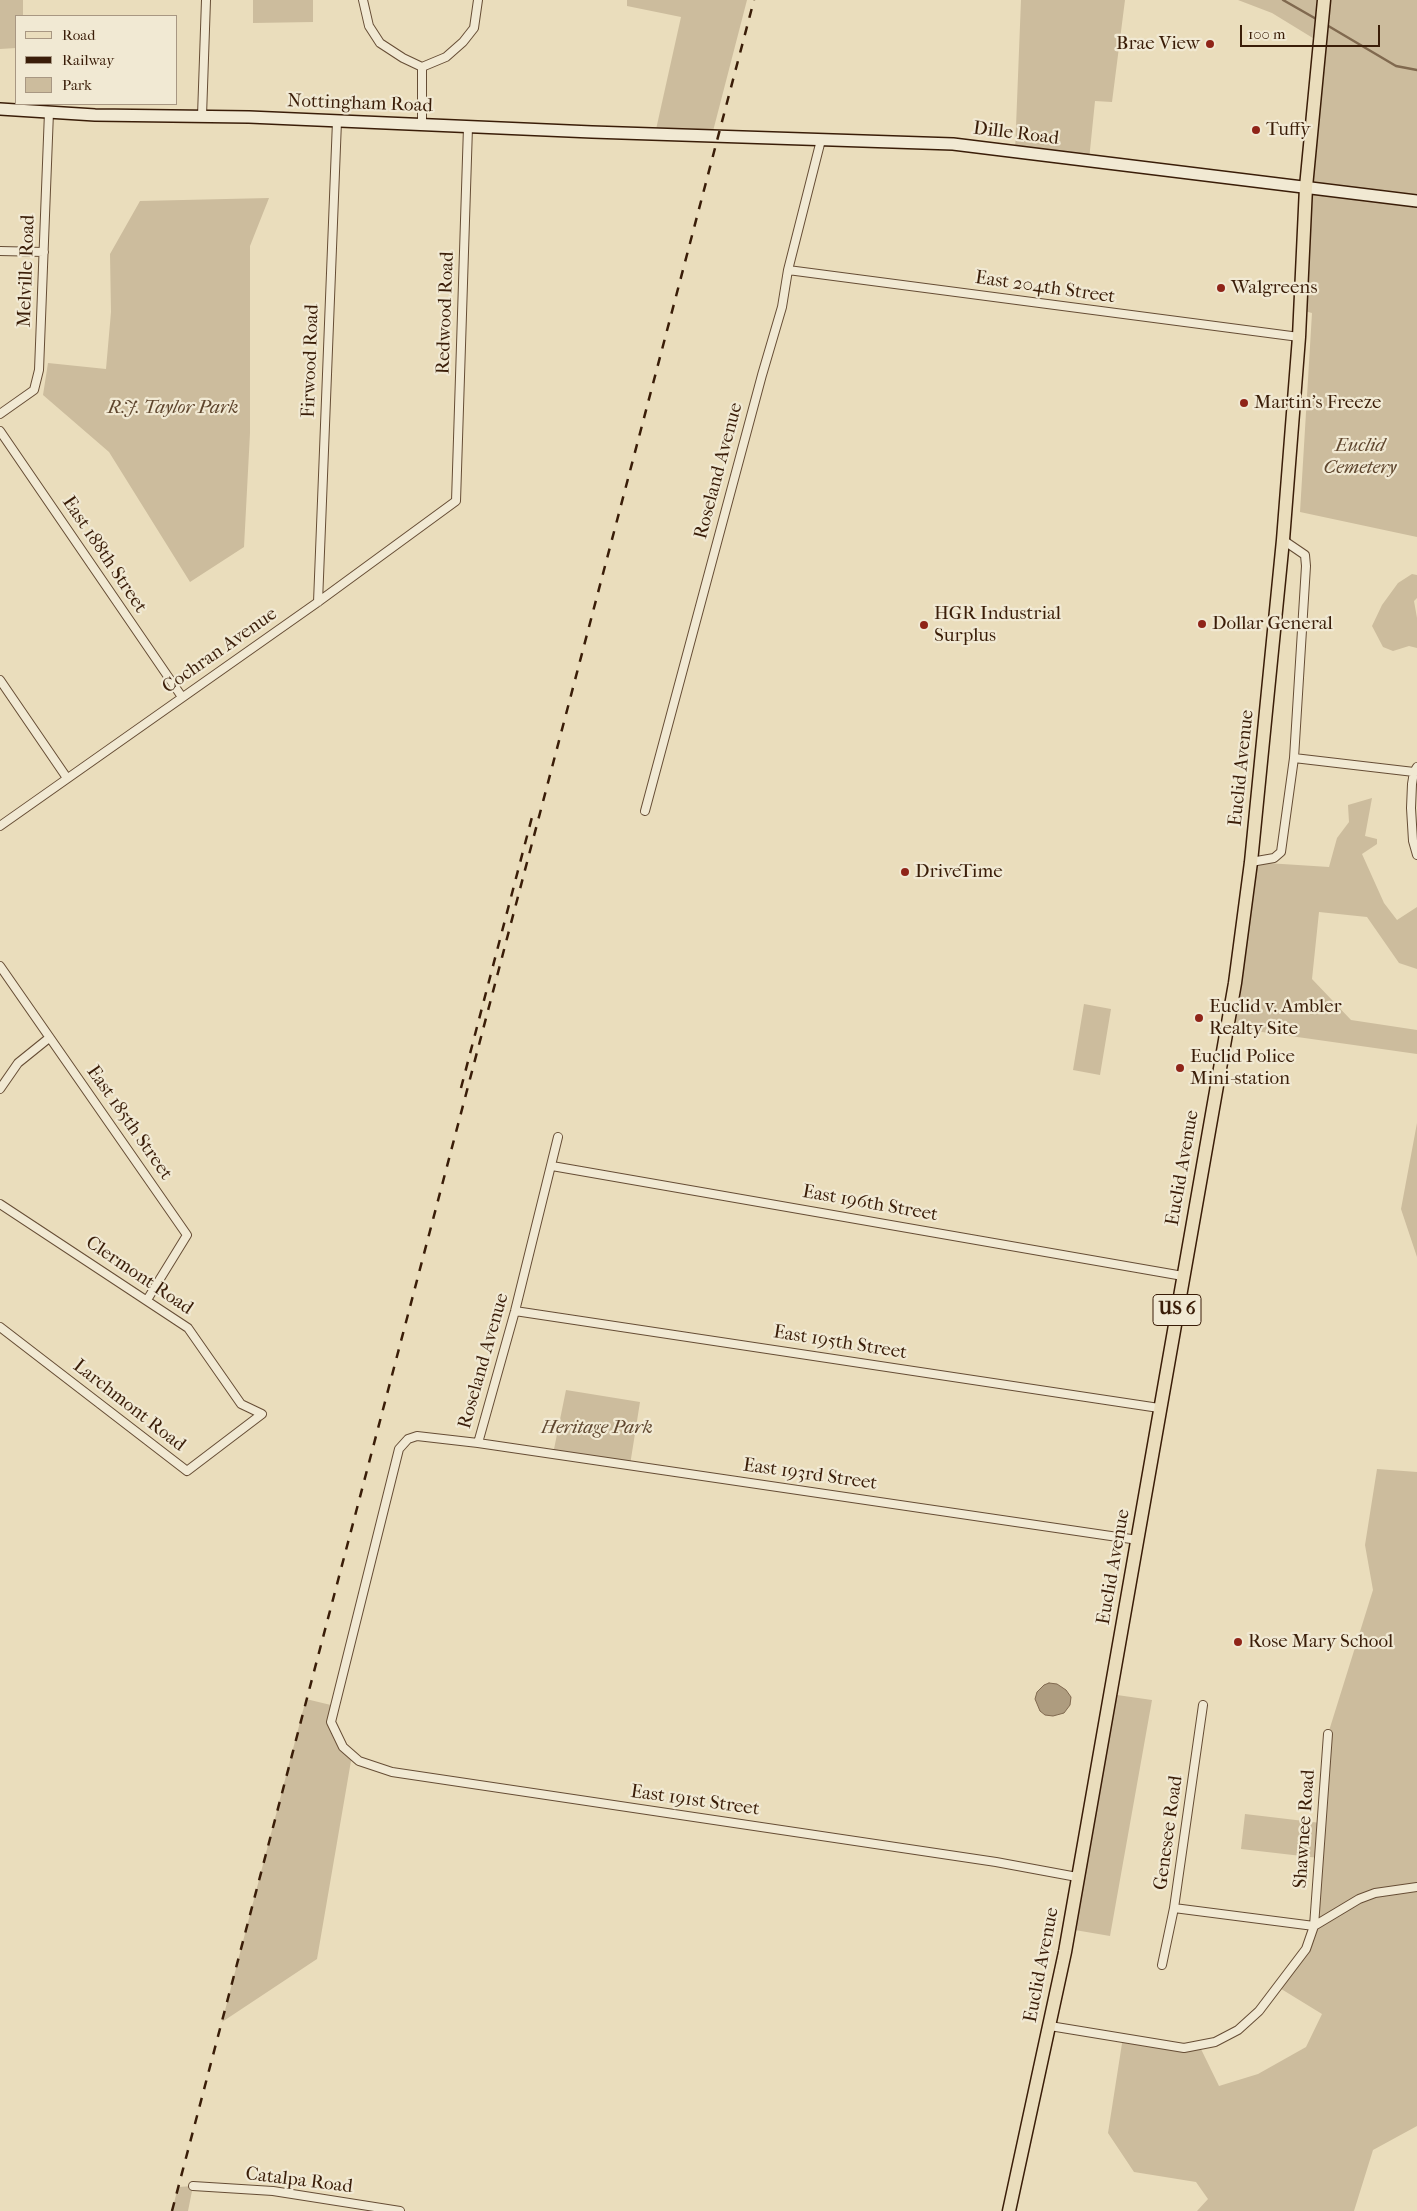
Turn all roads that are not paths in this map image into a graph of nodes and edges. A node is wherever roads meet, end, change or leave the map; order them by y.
1 (206, 0) edge
2 (364, 0) edge
3 (478, 0) edge
4 (1324, 0) edge
5 (422, 67) junction
6 (0, 109) edge
7 (49, 112) junction
8 (202, 116) junction
9 (337, 120) junction
10 (422, 124) junction
11 (468, 127) junction
12 (719, 136) joint
13 (821, 140) junction
14 (1306, 186) junction
15 (1417, 200) edge
16 (0, 252) edge
17 (44, 252) junction
18 (788, 270) junction
19 (1299, 337) junction
20 (0, 414) edge
21 (0, 431) edge
22 (456, 501) joint
23 (1283, 540) junction
24 (318, 602) junction
25 (0, 680) edge
26 (182, 697) junction
27 (1294, 758) junction
28 (1416, 769) edge
29 (67, 778) junction
30 (645, 811) dead end
31 (0, 826) edge
32 (1417, 855) edge
33 (1251, 862) junction
34 (0, 966) edge
35 (49, 1038) junction
36 (3, 1079) edge
37 (0, 1089) edge
38 (558, 1137) dead end
39 (552, 1166) junction
40 (0, 1204) edge
41 (1183, 1276) junction
42 (147, 1300) junction
43 (515, 1311) junction
44 (0, 1327) edge
45 (1159, 1408) junction
46 (262, 1414) joint
47 (478, 1443) junction
48 (1138, 1540) junction
49 (1203, 1705) dead end
50 (331, 1722) joint
51 (1328, 1734) dead end
52 (1077, 1877) junction
53 (1417, 1887) edge
54 (1174, 1908) junction
55 (1314, 1926) junction
56 (1162, 1965) dead end
57 (1050, 2026) junction
58 (193, 2186) dead end
59 (400, 2211) edge
60 (1009, 2211) edge

1 - 8 street
2 - 5 street
3 - 5 street
4 - 14 main road, Euclid Avenue / US 6
5 - 10 street
6 - 7 street, Nottingham Road
7 - 8 street, Nottingham Road
7 - 17 street, Melville Road
8 - 9 street, Nottingham Road
9 - 10 street, Nottingham Road
9 - 24 street, Firwood Road
10 - 11 street, Nottingham Road
11 - 12 street, Nottingham Road
11 - 22 street, Redwood Road
12 - 13 street, Dille Road
13 - 14 street, Dille Road
13 - 18 street, Roseland Avenue
14 - 15 street, Dille Road
14 - 19 main road, Euclid Avenue / US 6
16 - 17 street
17 - 20 street, Melville Road
18 - 19 street, East 204th Street
18 - 30 street, Roseland Avenue
19 - 23 main road, Euclid Avenue / US 6
21 - 26 street, East 188th Street
22 - 24 street, Cochran Avenue
23 - 27 street
23 - 33 main road, Euclid Avenue / US 6
24 - 26 street, Cochran Avenue
25 - 29 street
26 - 29 street, Cochran Avenue
27 - 28 street
27 - 33 street
28 - 32 street
29 - 31 street, Cochran Avenue
33 - 41 main road, Euclid Avenue / US 6
34 - 35 street, East 185th Street
35 - 36 street
35 - 42 street, East 185th Street
36 - 37 street
38 - 39 street, Roseland Avenue
39 - 41 street, East 196th Street
39 - 43 street, Roseland Avenue
40 - 42 street, Clermont Road
41 - 45 main road, Euclid Avenue / US 6
42 - 46 street, Clermont Road
43 - 45 street, East 195th Street
43 - 47 street, Roseland Avenue
44 - 46 street, Larchmont Road
45 - 48 main road, Euclid Avenue / US 6
47 - 48 street, East 193rd Street
47 - 50 street, Roseland Avenue
48 - 52 main road, Euclid Avenue / US 6
49 - 54 street, Genesee Road
50 - 52 street, East 191st Street
51 - 55 street, Shawnee Road
52 - 57 main road, Euclid Avenue / US 6
53 - 55 street
54 - 55 street
54 - 56 street, Genesee Road
55 - 57 street, Shawnee Road
57 - 60 main road, Euclid Avenue / US 6
58 - 59 street, Catalpa Road

